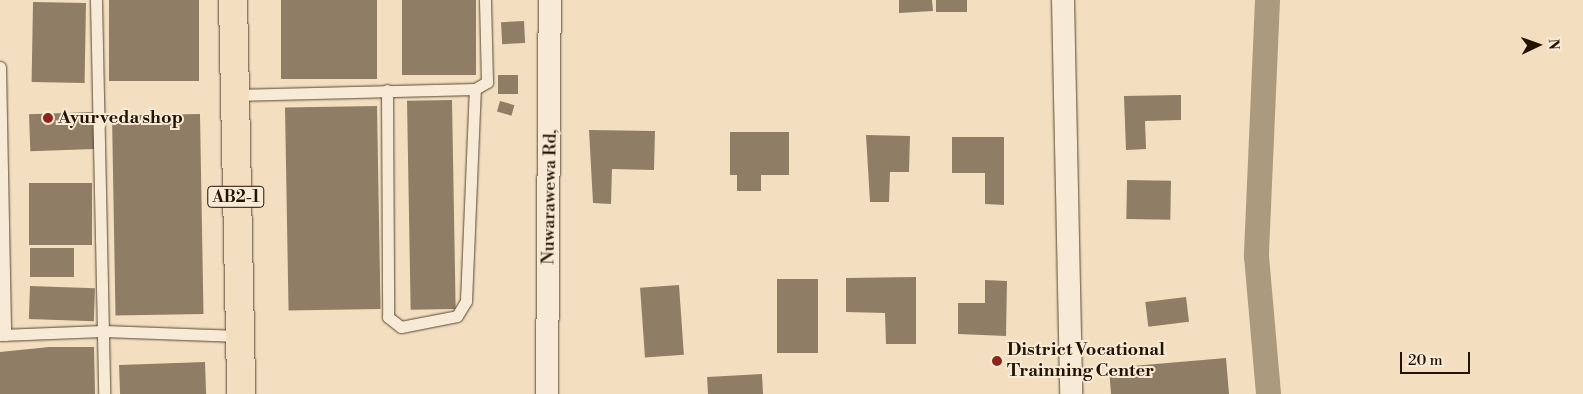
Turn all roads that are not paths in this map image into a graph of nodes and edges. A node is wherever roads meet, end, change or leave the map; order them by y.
1 (96, 0) edge
2 (233, 0) edge
3 (485, 0) edge
4 (550, 0) edge
5 (1063, 0) edge
6 (0, 67) edge
7 (475, 89) junction
8 (387, 90) junction
9 (234, 95) junction
10 (103, 332) junction
11 (2, 335) edge
12 (239, 336) junction
13 (104, 394) edge
14 (241, 394) edge
15 (547, 394) edge
16 (1071, 394) edge

1 - 10 lane
2 - 9 main road, AB2-1
3 - 7 lane
4 - 15 street, Nuwarawewa Rd,
5 - 16 street
6 - 11 lane
7 - 8 lane
7 - 8 lane
8 - 9 lane
9 - 12 main road, AB2-1
10 - 11 lane
10 - 12 lane
10 - 13 lane
12 - 14 main road, AB2-1

